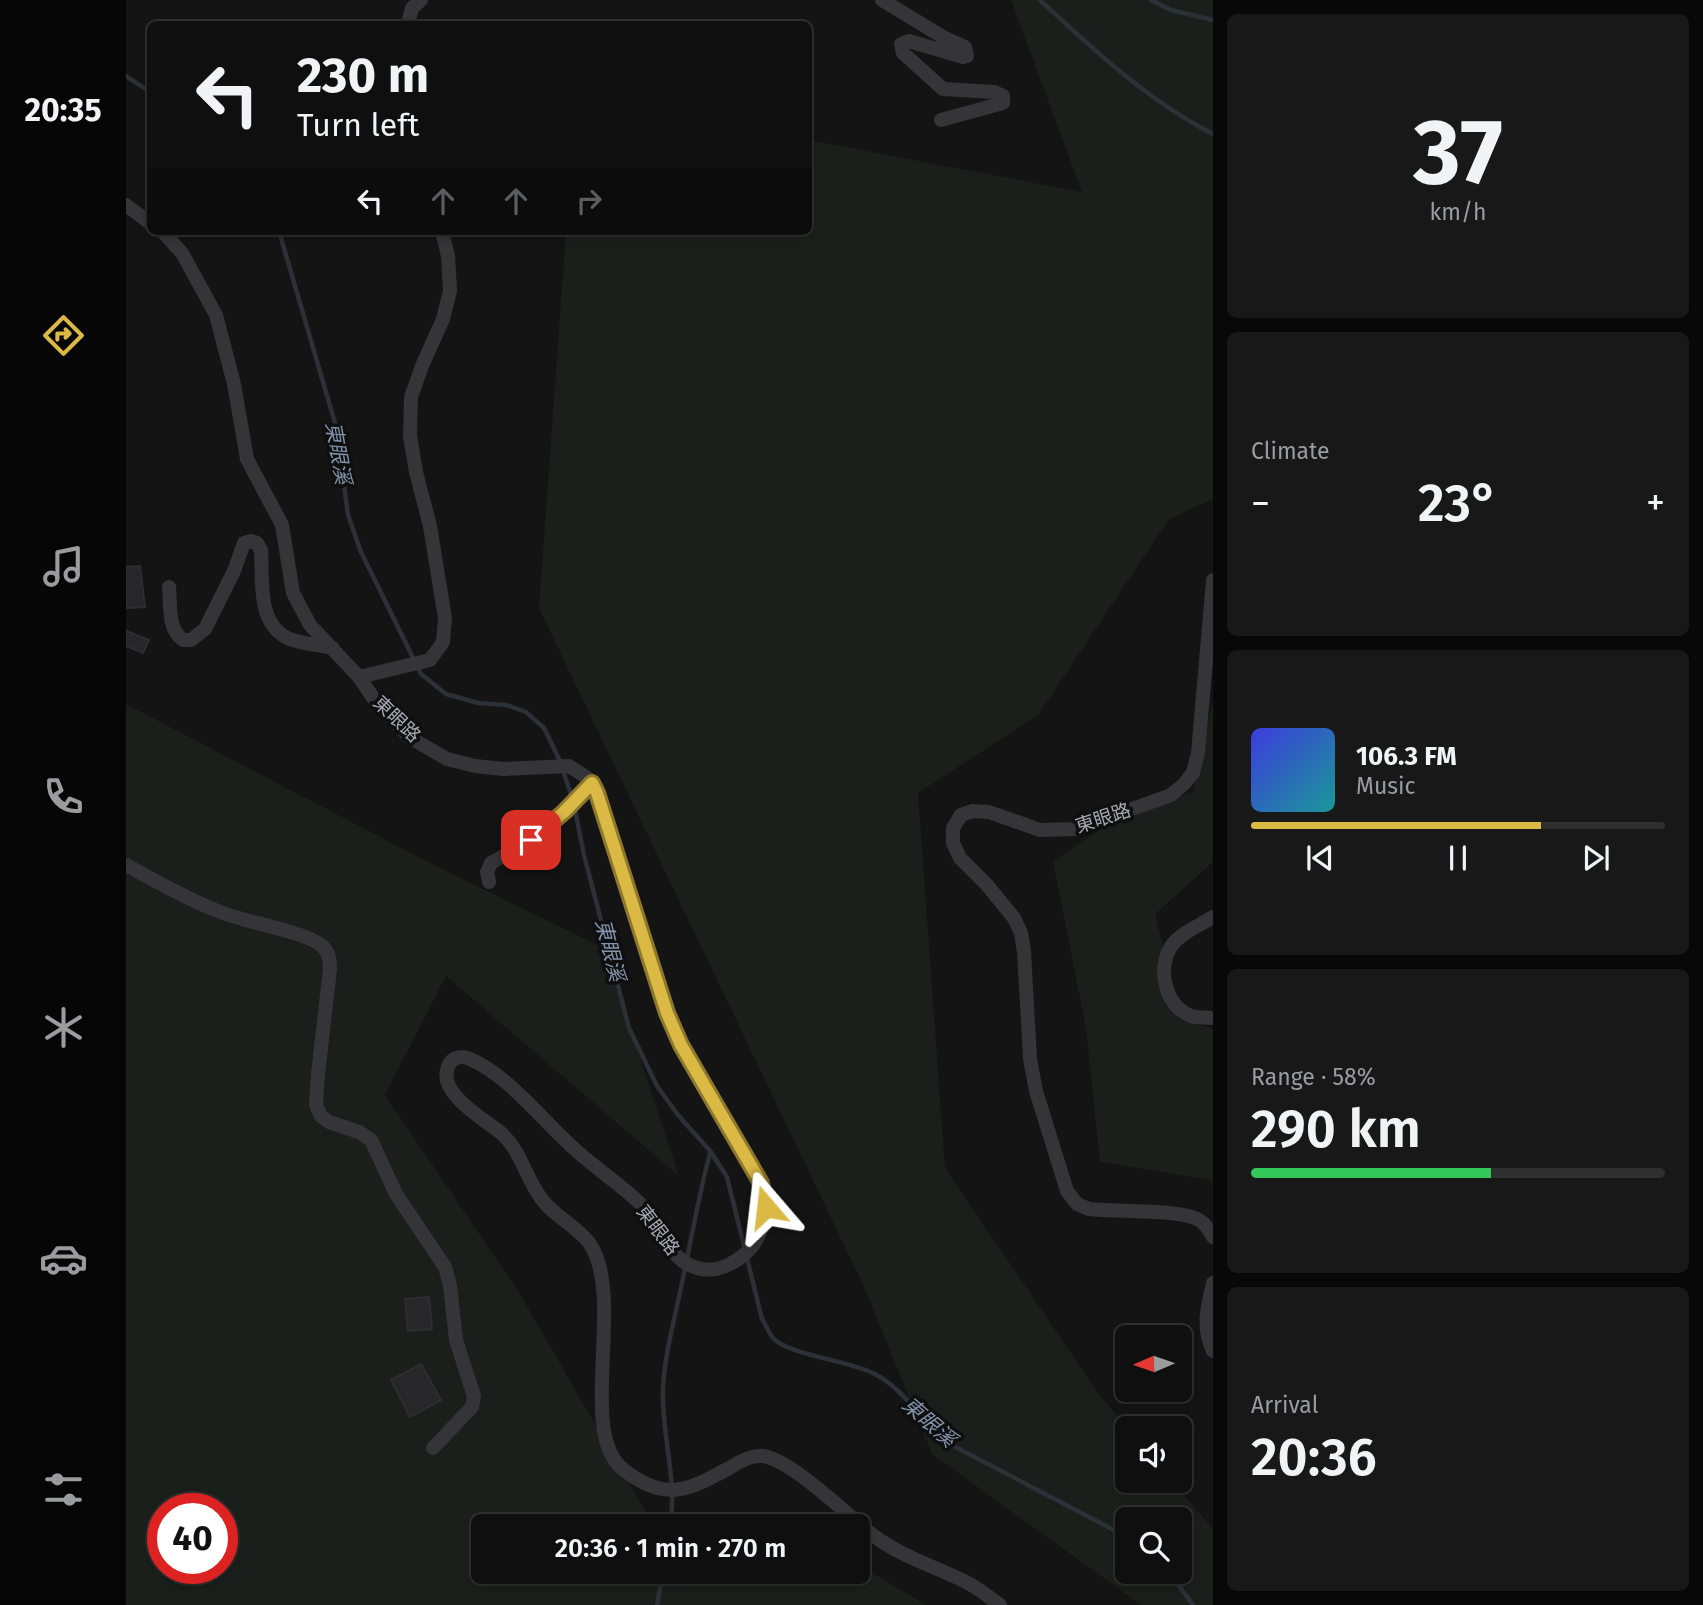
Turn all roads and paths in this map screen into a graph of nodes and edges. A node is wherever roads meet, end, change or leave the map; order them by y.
1 (421, 0) edge
2 (882, 0) edge
3 (409, 21) edge
4 (941, 120) dead end
5 (126, 205) edge
6 (147, 221) edge
7 (166, 235) edge
8 (443, 235) edge
9 (1213, 580) edge
10 (170, 587) dead end
11 (332, 648) junction
12 (359, 677) junction
13 (592, 783) junction
14 (126, 865) edge
15 (489, 882) dead end
16 (1213, 917) edge
17 (1213, 1018) edge
18 (1213, 1237) edge
19 (1213, 1283) edge
20 (1213, 1351) edge
21 (433, 1448) dead end
22 (1000, 1605) edge

1 - 3 street
2 - 4 street
5 - 6 street
7 - 11 street, 東眼路
8 - 12 street
9 - 18 street, 東眼路
10 - 11 street
11 - 12 street, 東眼路
12 - 13 street, 東眼路
13 - 15 street
13 - 22 street, 東眼路
14 - 21 street
16 - 17 street
19 - 20 street

